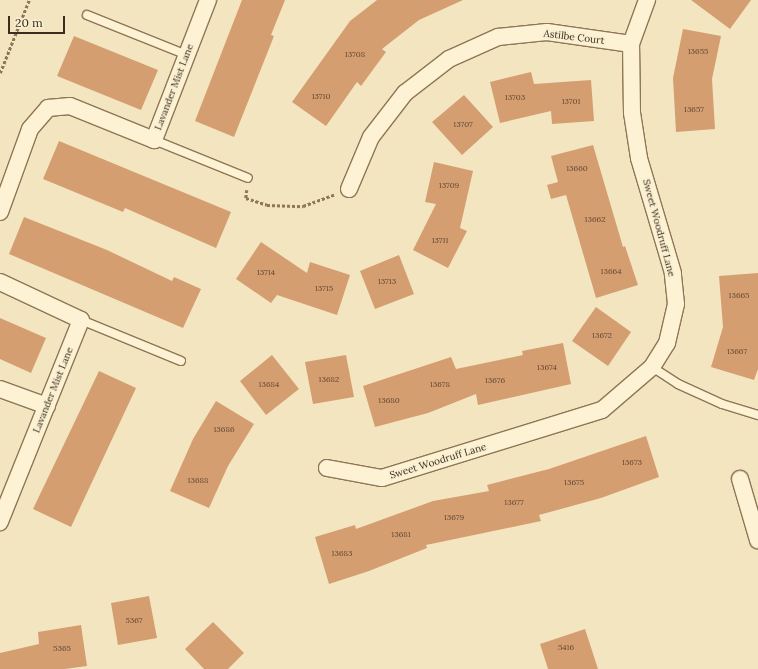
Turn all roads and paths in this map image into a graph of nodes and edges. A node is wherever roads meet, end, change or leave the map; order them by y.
1 (29, 0) edge
2 (208, 0) edge
3 (647, 0) edge
4 (87, 15) dead end
5 (631, 44) junction
6 (187, 55) junction
7 (0, 73) edge
8 (154, 140) junction
9 (248, 178) joint
10 (349, 189) joint
11 (0, 212) edge
12 (0, 282) edge
13 (81, 320) junction
14 (181, 361) dead end
15 (652, 367) junction
16 (0, 389) edge
17 (46, 406) junction
18 (758, 415) edge
19 (327, 468) dead end
20 (740, 479) dead end
21 (5, 494) edge
22 (0, 522) edge
23 (758, 540) edge

1 - 7 path
2 - 6 street, Lavander Mist Lane
3 - 5 street, Sweet Woodruff Lane
4 - 6 lane
5 - 10 street, Astilbe Court
5 - 15 street, Sweet Woodruff Lane
6 - 8 street, Lavander Mist Lane
8 - 9 lane
8 - 11 street, Lavander Mist Lane
9 - 10 path
12 - 13 street
13 - 14 lane
13 - 17 street, Lavander Mist Lane
15 - 18 lane
15 - 19 street, Sweet Woodruff Lane
16 - 17 street
17 - 21 street, Lavander Mist Lane
20 - 23 street
21 - 22 street, Lavander Mist Lane

